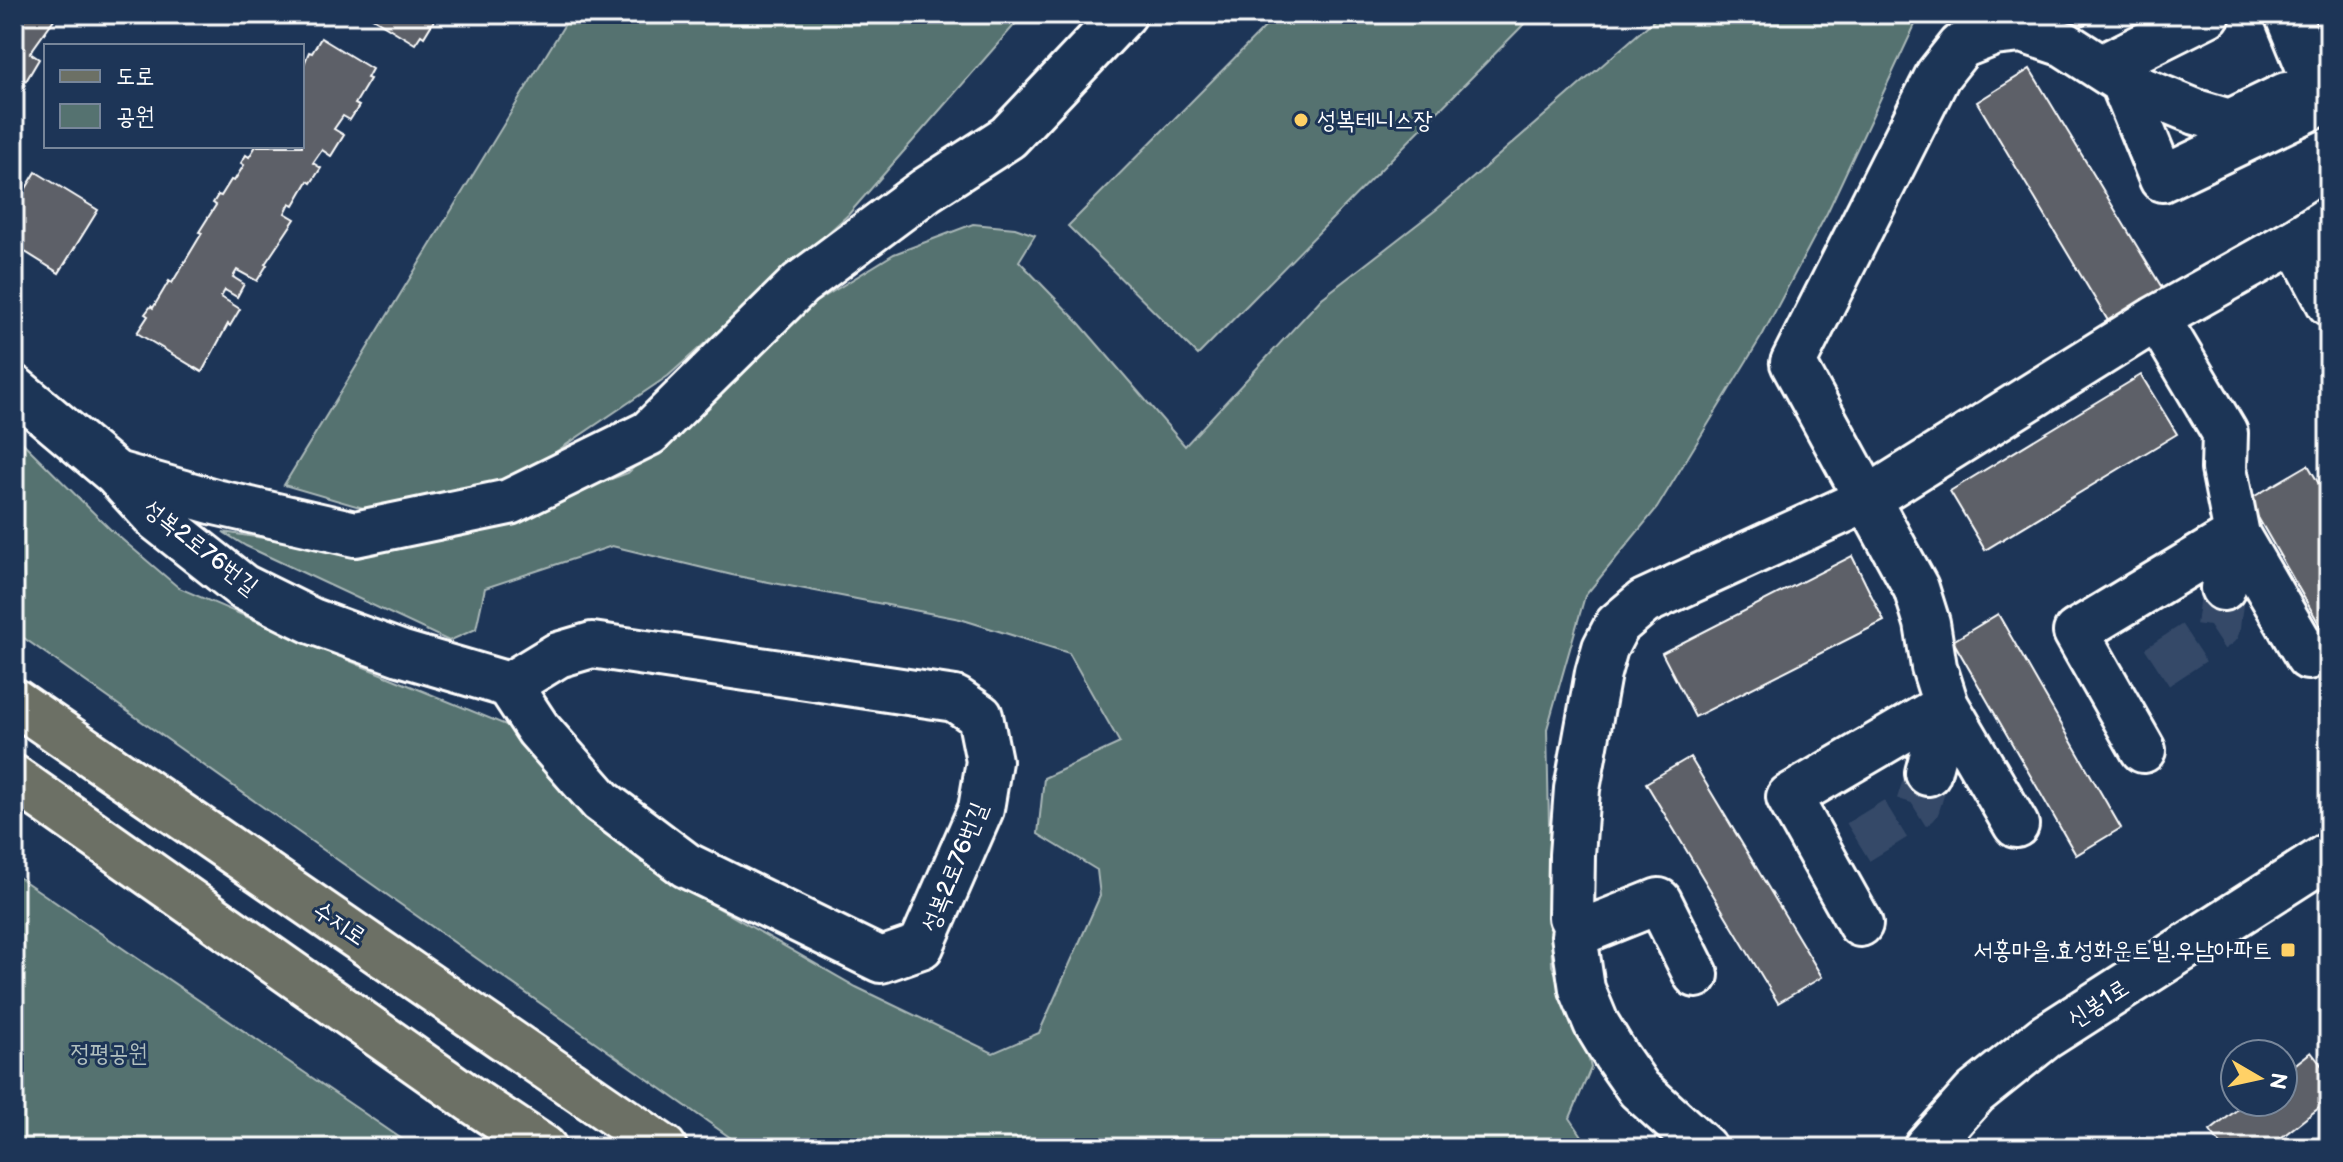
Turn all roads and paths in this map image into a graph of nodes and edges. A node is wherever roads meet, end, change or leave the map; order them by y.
1 (1124, 14) edge
2 (2208, 14) edge
3 (2287, 14) edge
4 (2123, 82) junction
5 (2286, 95) dead end
6 (2312, 230) edge
7 (2329, 303) edge
8 (2157, 318) junction
9 (14, 388) edge
10 (116, 474) junction
11 (1866, 500) junction
12 (2237, 535) junction
13 (2223, 588) tunnel mouth
14 (2308, 657) dead end
15 (509, 685) junction
16 (14, 701) edge
17 (1946, 705) junction
18 (2143, 750) dead end
19 (1928, 773) tunnel mouth
20 (14, 778) edge
21 (2016, 825) dead end
22 (2329, 855) edge
23 (1571, 917) dead end
24 (1860, 924) dead end
25 (1696, 975) dead end
26 (544, 1148) edge
27 (664, 1148) edge
28 (1704, 1148) edge
29 (1926, 1148) edge

1 - 10 street
2 - 4 street
3 - 4 street
4 - 5 street
4 - 11 street
6 - 7 street
6 - 8 street
8 - 11 street
8 - 12 street
9 - 10 street, 성복2로76번길
10 - 15 street, 성복2로76번길
11 - 17 street
11 - 23 street
12 - 13 street
12 - 14 street
12 - 18 street
15 - 15 street, 성복2로76번길
16 - 27 main road, 수지로
17 - 19 street
17 - 21 street
17 - 24 street
20 - 26 main road
22 - 29 street, 신봉1로
25 - 28 street

